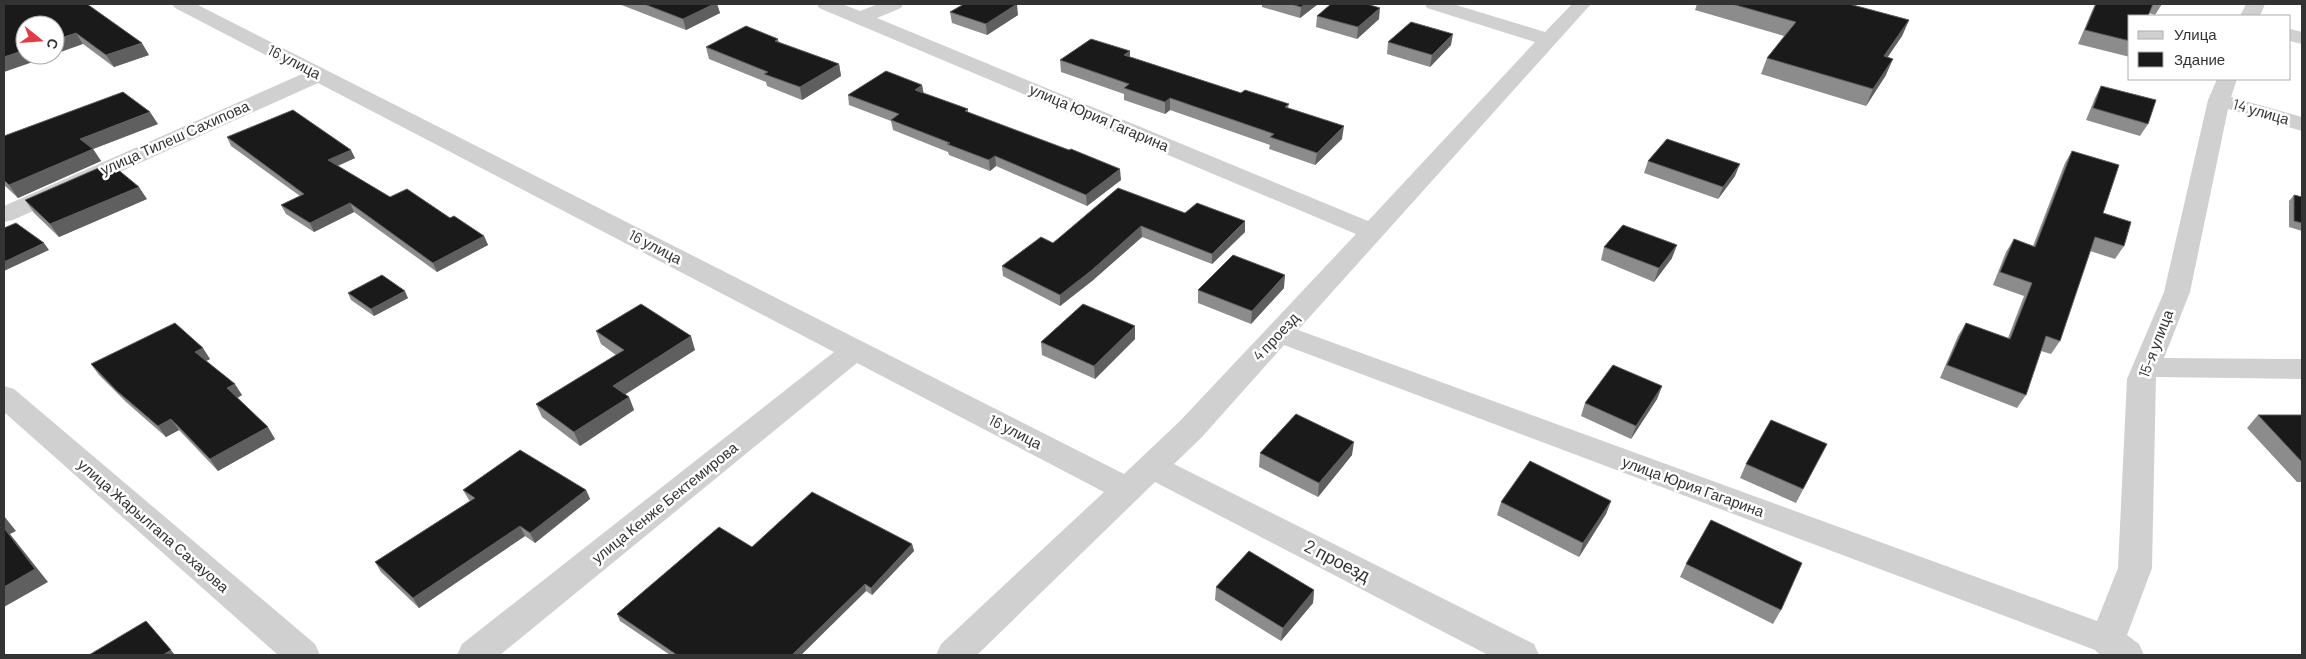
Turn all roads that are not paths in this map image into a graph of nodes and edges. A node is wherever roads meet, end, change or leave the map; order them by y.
1 (182, 4) edge
2 (826, 4) edge
3 (894, 4) edge
4 (1434, 4) edge
5 (1582, 4) edge
6 (860, 18) junction
7 (1550, 40) junction
8 (320, 74) junction
9 (2223, 89) edge
10 (2302, 124) edge
11 (4, 215) edge
12 (1373, 232) junction
13 (1279, 333) junction
14 (856, 350) junction
15 (2146, 366) junction
16 (2302, 369) edge
17 (4, 396) edge
18 (1152, 466) junction
19 (1127, 490) junction
20 (2116, 648) edge
21 (302, 655) edge
22 (475, 655) edge
23 (954, 655) edge
24 (1522, 655) edge

1 - 8 street, 16 улица
2 - 6 street, улица Юрия Гагарина
3 - 6 street
4 - 7 street
5 - 7 street, 4 проезд
6 - 12 street, улица Юрия Гагарина
7 - 12 street, 4 проезд
8 - 11 street, улица Тилеш Сахипова
8 - 14 street, 16 улица
9 - 10 street, 14 улица
9 - 15 street, 15-я улица
12 - 13 street, 4 проезд
13 - 18 street, 4 проезд
13 - 20 street, улица Юрия Гагарина
14 - 19 street, 16 улица
14 - 22 street, улица Кенже Бектемирова
15 - 16 street
15 - 20 street, 15-я улица
17 - 21 street, улица Жарылгапа Сахауова
18 - 19 street, 4 проезд
18 - 24 street, 2 проезд
19 - 23 street, 4 проезд

